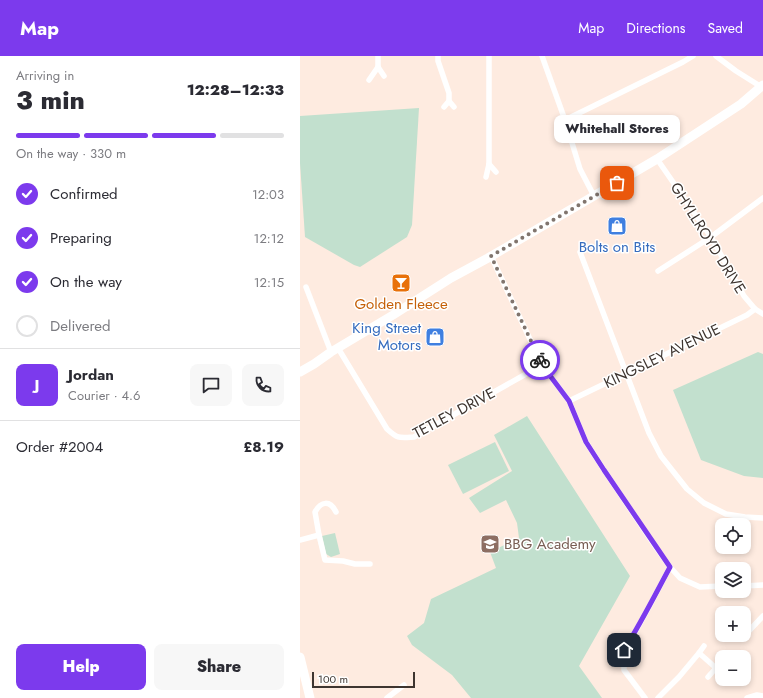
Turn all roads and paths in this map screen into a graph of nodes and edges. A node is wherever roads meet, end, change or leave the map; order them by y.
1 (378, 56) edge
2 (438, 56) edge
3 (489, 56) edge
4 (542, 56) edge
5 (693, 56) edge
6 (716, 56) edge
7 (378, 67) junction
8 (384, 76) dead end
9 (369, 80) dead end
10 (762, 87) edge
11 (450, 101) junction
12 (454, 106) dead end
13 (444, 107) dead end
14 (565, 120) junction
15 (658, 159) junction
16 (489, 164) junction
17 (496, 172) dead end
18 (486, 178) dead end
19 (594, 196) junction
20 (763, 198) edge
21 (711, 237) junction
22 (580, 252) dead end
23 (491, 256) junction
24 (658, 271) dead end
25 (306, 287) dead end
26 (754, 309) junction
27 (763, 314) edge
28 (334, 350) junction
29 (542, 365) junction
30 (300, 372) edge
31 (626, 373) junction
32 (569, 401) junction
33 (336, 512) dead end
34 (763, 518) edge
35 (319, 535) junction
36 (300, 540) edge
37 (370, 564) dead end
38 (670, 567) junction
39 (763, 585) edge
40 (715, 586) edge
41 (751, 586) edge
42 (763, 616) edge
43 (751, 629) edge
44 (704, 646) dead end
45 (699, 653) junction
46 (300, 657) edge
47 (708, 677) dead end
48 (404, 685) dead end
49 (763, 696) edge
50 (310, 698) edge
51 (387, 698) edge
52 (645, 698) edge
53 (658, 698) edge
54 (747, 698) edge

1 - 7 street
2 - 11 street
3 - 16 street
4 - 14 street
5 - 14 street
6 - 10 street
7 - 8 street
7 - 9 street
10 - 15 main road
11 - 12 street
11 - 13 street
14 - 19 street
15 - 19 main road
15 - 21 street, GHYLLROYD DRIVE
16 - 17 street
16 - 18 street
19 - 23 main road
20 - 21 street
21 - 24 street
21 - 26 street, GHYLLROYD DRIVE
22 - 31 street
23 - 28 main road
23 - 29 street
25 - 28 street, TETLEY DRIVE
26 - 27 street, GHYLLROYD DRIVE
26 - 31 street, KINGSLEY AVENUE
28 - 29 street, TETLEY DRIVE
28 - 30 main road
29 - 32 street
31 - 32 street, KINGSLEY AVENUE
31 - 34 street
32 - 38 street
33 - 35 street
35 - 36 street
35 - 37 street
38 - 40 street
38 - 52 street
39 - 41 street
42 - 43 street
44 - 45 street
45 - 47 street
45 - 53 street
46 - 50 main road
48 - 51 street
49 - 54 street

